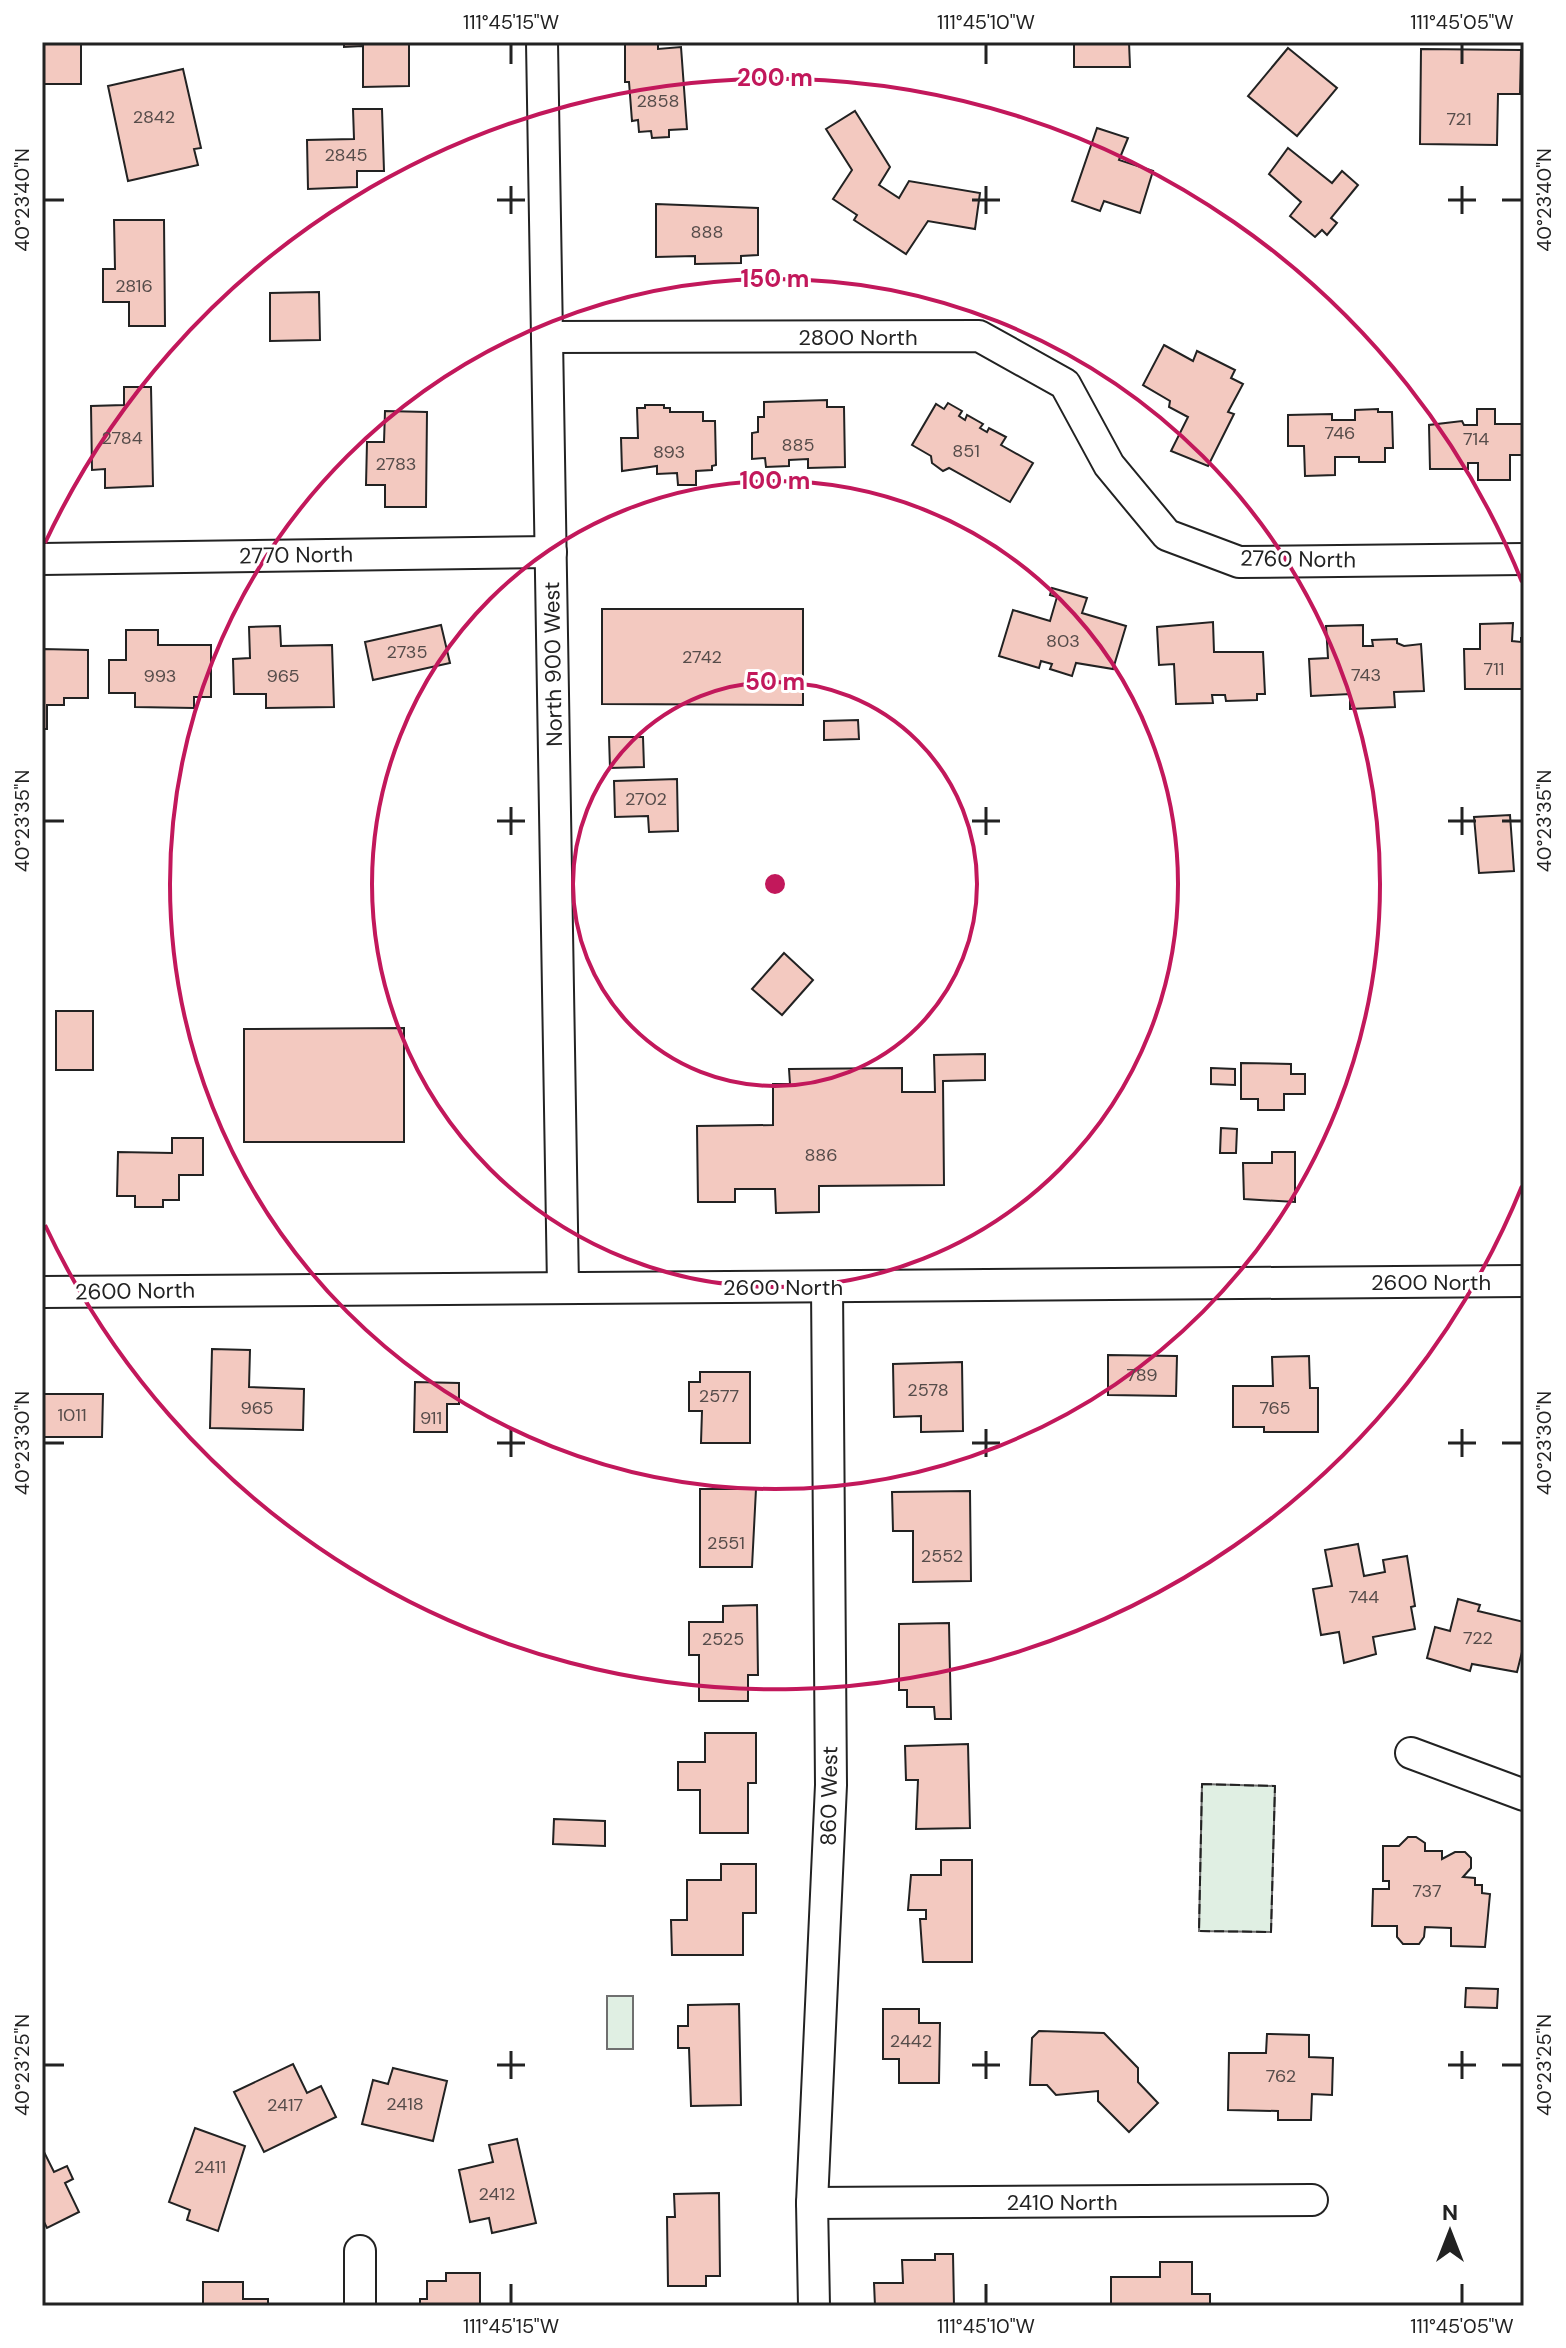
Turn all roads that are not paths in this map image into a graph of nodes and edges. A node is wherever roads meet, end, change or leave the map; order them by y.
1 (542, 42) edge
2 (547, 337) junction
3 (1109, 465) joint
4 (551, 552) junction
5 (42, 559) edge
6 (1524, 559) edge
7 (1524, 1281) edge
8 (563, 1286) junction
9 (827, 1287) junction
10 (42, 1292) edge
11 (1411, 1753) dead end
12 (1524, 1795) edge
13 (1312, 2200) dead end
14 (812, 2203) junction
15 (360, 2251) dead end
16 (360, 2306) edge
17 (814, 2306) edge

1 - 2 street, North 900 West
2 - 3 street, 2800 North
2 - 4 street, North 900 West
3 - 6 street, 2760 North
4 - 5 street, 2770 North
4 - 8 street, North 900 West
7 - 9 street, 2600 North
8 - 9 street, 2600 North
8 - 10 street, 2600 North
9 - 14 street, 860 West
11 - 12 street
13 - 14 street, 2410 North
14 - 17 street, 860 West
15 - 16 street

